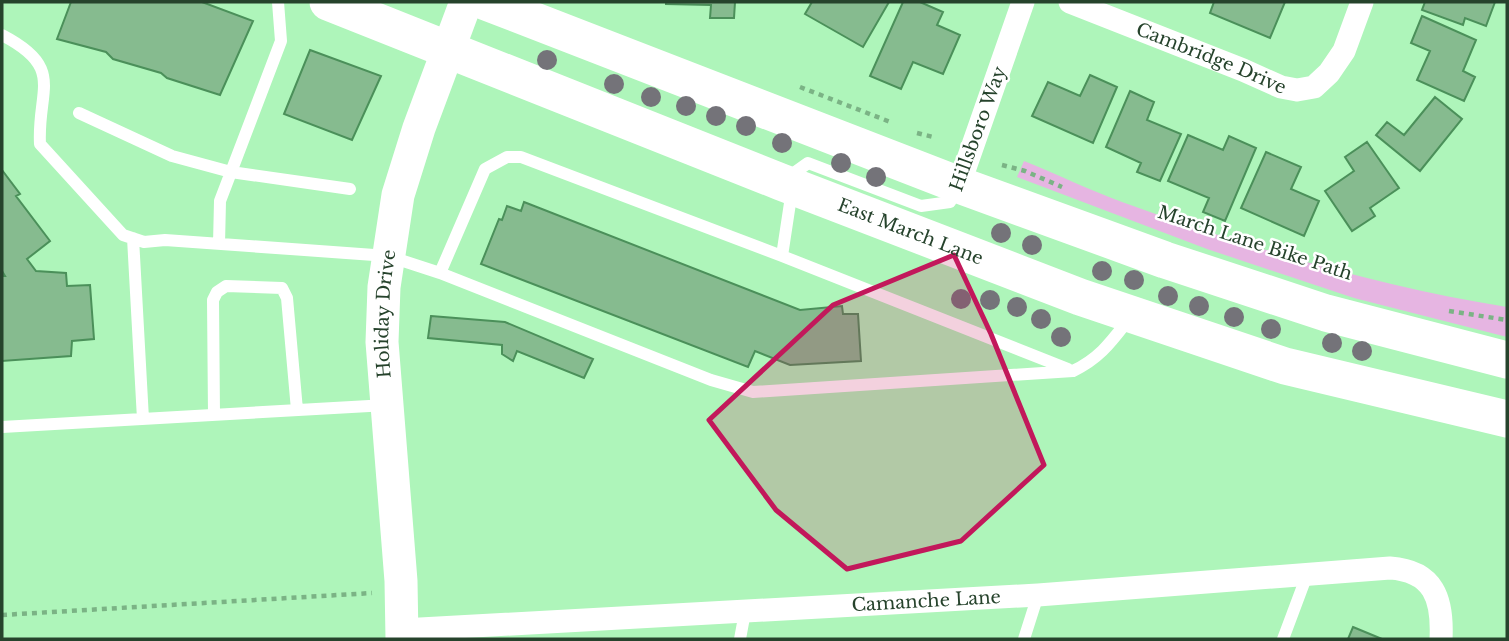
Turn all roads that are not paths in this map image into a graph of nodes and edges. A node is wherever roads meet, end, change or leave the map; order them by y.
1 (278, 2) edge
2 (328, 2) edge
3 (466, 2) edge
4 (486, 2) edge
5 (1023, 2) edge
6 (1070, 2) edge
7 (1362, 2) edge
8 (2, 35) edge
9 (448, 48) junction
10 (79, 113) dead end
11 (231, 172) junction
12 (787, 184) junction
13 (959, 185) junction
14 (350, 189) dead end
15 (133, 238) junction
16 (219, 244) junction
17 (388, 256) junction
18 (782, 256) junction
19 (440, 273) junction
20 (1132, 315) junction
21 (1507, 360) edge
22 (1073, 370) junction
23 (388, 405) junction
24 (297, 410) junction
25 (214, 415) junction
26 (143, 419) junction
27 (1507, 419) edge
28 (2, 427) edge
29 (1307, 575) junction
30 (1038, 595) junction
31 (745, 612) junction
32 (402, 634) edge
33 (740, 639) edge
34 (1024, 639) edge
35 (1283, 639) edge
36 (1441, 639) edge

1 - 11 lane
2 - 9 main road, East March Lane
3 - 9 street, Holiday Drive
4 - 13 main road
5 - 13 street, Hillsboro Way
6 - 7 street, Cambridge Drive
8 - 15 lane
9 - 12 main road, East March Lane
9 - 17 street, Holiday Drive
10 - 11 lane
11 - 14 lane
11 - 16 lane
12 - 13 lane, Hillsboro Way
12 - 18 lane
12 - 20 main road, East March Lane
13 - 21 main road
15 - 16 lane
15 - 26 lane
16 - 17 lane
17 - 19 lane
17 - 23 street, Holiday Drive
18 - 19 lane
18 - 22 lane
19 - 22 lane
20 - 22 lane
20 - 27 main road, East March Lane
23 - 24 lane
23 - 32 street, Holiday Drive
24 - 25 lane
24 - 25 lane
25 - 26 lane
26 - 28 lane
29 - 30 street, Camanche Lane
29 - 35 lane
29 - 36 street, Camanche Lane
30 - 31 street, Camanche Lane
30 - 34 lane
31 - 32 street, Camanche Lane
31 - 33 lane

